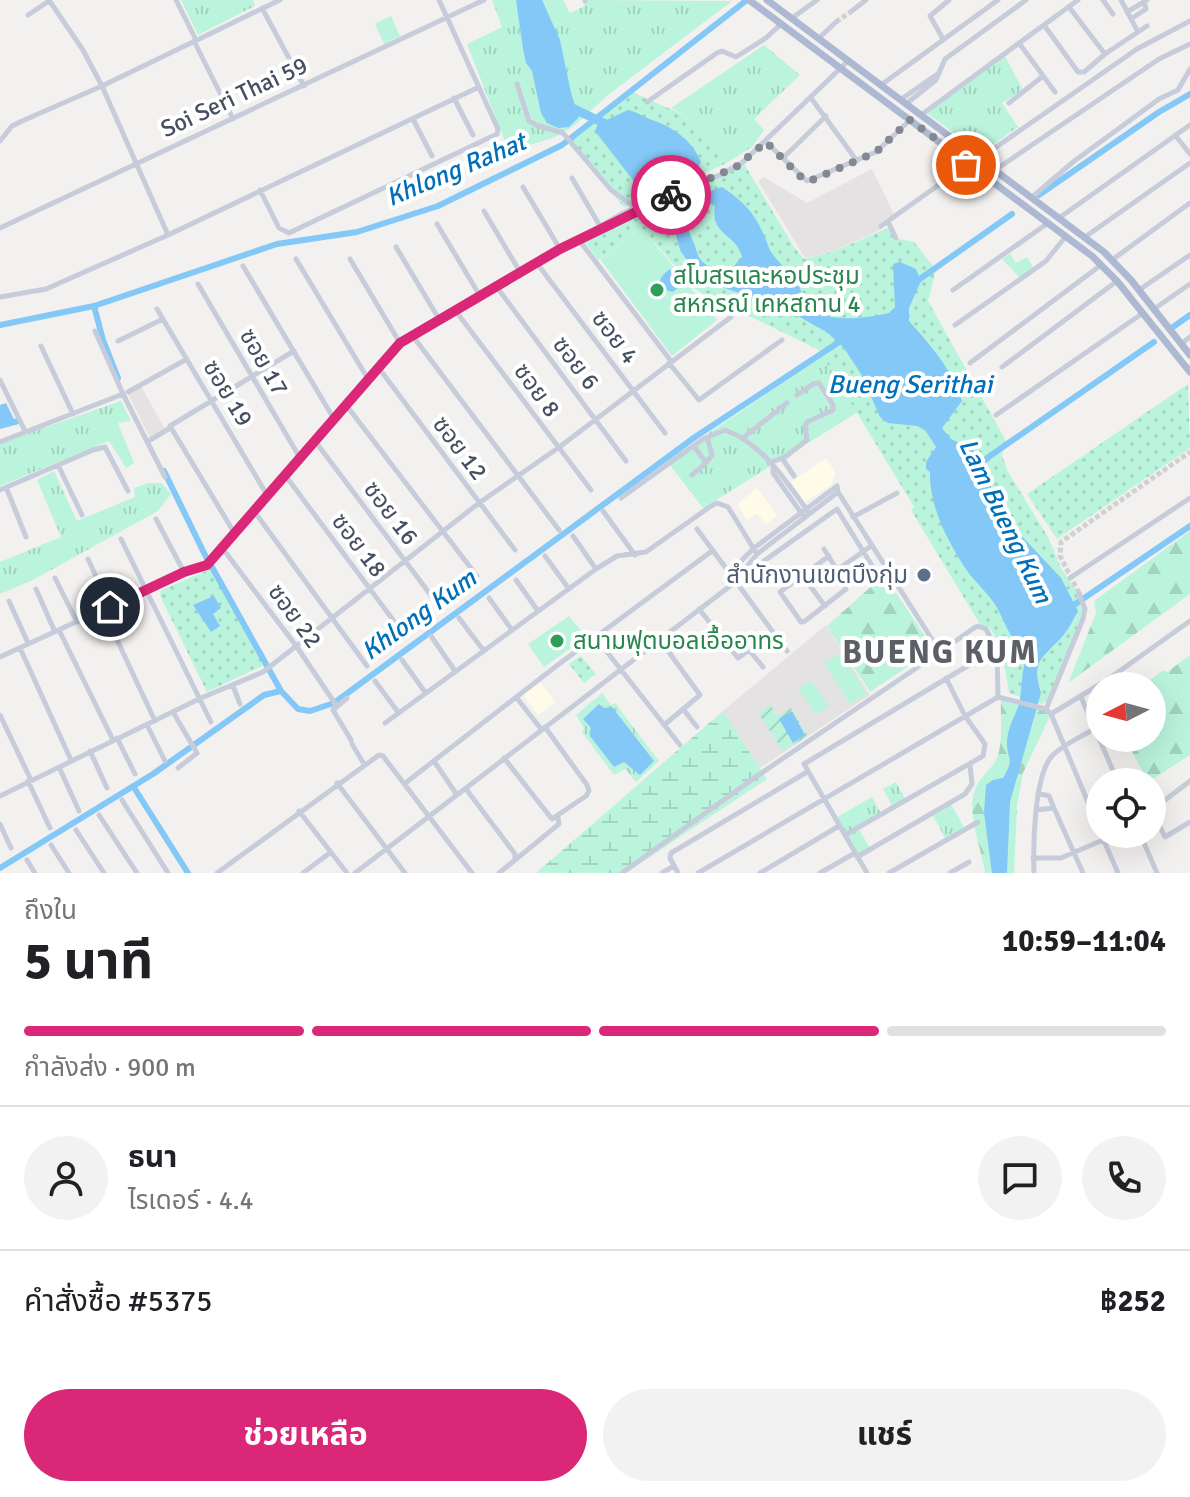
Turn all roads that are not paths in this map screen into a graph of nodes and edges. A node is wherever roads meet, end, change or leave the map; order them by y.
1 (49, 0) edge
2 (176, 0) edge
3 (280, 0) edge
4 (439, 0) edge
5 (484, 0) edge
6 (749, 0) edge
7 (768, 0) edge
8 (817, 0) edge
9 (866, 0) edge
10 (949, 0) edge
11 (998, 0) edge
12 (1026, 0) edge
13 (1078, 0) edge
14 (1103, 0) edge
15 (1121, 0) edge
16 (1146, 1) edge
17 (806, 4) edge
18 (1069, 7) junction
19 (262, 8) junction
20 (853, 10) tunnel mouth
21 (1127, 12) junction
22 (1113, 14) dead end
23 (28, 15) dead end
24 (447, 17) junction
25 (791, 18) junction
26 (1131, 19) junction
27 (1190, 21) edge
28 (836, 22) tunnel mouth
29 (781, 24) junction
30 (1044, 25) junction
31 (1147, 26) dead end
32 (1138, 32) junction
33 (818, 39) junction
34 (943, 39) junction
35 (195, 41) junction
36 (1019, 43) junction
37 (1190, 44) edge
38 (1105, 54) junction
39 (1164, 56) junction
40 (848, 61) junction
41 (1170, 66) dead end
42 (840, 69) junction
43 (1190, 69) edge
44 (1043, 76) junction
45 (517, 84) dead end
46 (881, 85) junction
47 (102, 86) junction
48 (304, 86) junction
49 (479, 87) junction
50 (1055, 92) dead end
51 (454, 98) junction
52 (811, 98) junction
53 (647, 102) dead end
54 (903, 102) junction
55 (1009, 103) dead end
56 (921, 115) junction
57 (826, 116) junction
58 (233, 119) junction
59 (413, 119) junction
60 (910, 120) junction
61 (1190, 125) edge
62 (473, 135) dead end
63 (1175, 135) junction
64 (0, 141) edge
65 (766, 142) junction
66 (1190, 154) edge
67 (432, 156) dead end
68 (783, 158) junction
69 (979, 159) junction
70 (857, 161) junction
71 (134, 162) junction
72 (969, 163) junction
73 (1190, 163) edge
74 (995, 170) junction
75 (572, 178) dead end
76 (523, 187) dead end
77 (260, 190) junction
78 (1031, 198) junction
79 (1190, 203) edge
80 (640, 208) junction
81 (484, 211) dead end
82 (1059, 218) junction
83 (888, 222) junction
84 (1048, 223) junction
85 (437, 224) dead end
86 (600, 226) junction
87 (881, 226) dead end
88 (0, 228) edge
89 (168, 235) junction
90 (587, 235) junction
91 (1066, 236) junction
92 (1085, 237) junction
93 (896, 238) dead end
94 (579, 240) junction
95 (396, 247) dead end
96 (560, 249) junction
97 (1190, 255) edge
98 (296, 259) dead end
99 (350, 259) dead end
100 (1112, 260) junction
101 (536, 262) junction
102 (1102, 265) junction
103 (243, 266) dead end
104 (520, 272) junction
105 (1117, 281) junction
106 (198, 284) dead end
107 (1190, 284) edge
108 (496, 286) junction
109 (953, 290) dead end
110 (1139, 290) junction
111 (480, 296) junction
112 (0, 297) edge
113 (157, 309) dead end
114 (1154, 309) junction
115 (455, 310) junction
116 (1144, 313) junction
117 (731, 317) dead end
118 (163, 319) junction
119 (439, 319) junction
120 (955, 325) dead end
121 (95, 331) dead end
122 (412, 335) junction
123 (1190, 337) edge
124 (782, 340) dead end
125 (118, 341) dead end
126 (400, 343) junction
127 (1181, 344) junction
128 (41, 346) dead end
129 (294, 351) junction
130 (1190, 355) edge
131 (187, 359) junction
132 (670, 362) junction
133 (970, 363) dead end
134 (378, 367) junction
135 (1002, 367) dead end
136 (1190, 372) edge
137 (252, 377) junction
138 (368, 379) junction
139 (0, 380) edge
140 (633, 391) junction
141 (125, 393) junction
142 (797, 395) dead end
143 (212, 401) junction
144 (787, 403) dead end
145 (346, 405) junction
146 (73, 414) junction
147 (996, 415) dead end
148 (334, 419) junction
149 (595, 419) junction
150 (170, 427) junction
151 (25, 431) junction
152 (665, 433) dead end
153 (707, 437) junction
154 (743, 438) junction
155 (149, 441) junction
156 (315, 441) junction
157 (0, 442) edge
158 (693, 446) junction
159 (558, 448) junction
160 (300, 458) junction
161 (782, 458) junction
162 (626, 461) dead end
163 (706, 463) junction
164 (58, 465) junction
165 (771, 466) junction
166 (518, 474) junction
167 (285, 475) junction
168 (692, 475) dead end
169 (794, 476) dead end
170 (165, 477) dead end
171 (3, 489) edge
172 (591, 490) dead end
173 (128, 491) dead end
174 (897, 493) dead end
175 (267, 495) junction
176 (621, 498) dead end
177 (1190, 498) edge
178 (479, 503) junction
179 (254, 511) junction
180 (603, 511) dead end
181 (805, 513) junction
182 (82, 515) dead end
183 (853, 517) junction
184 (156, 519) dead end
185 (814, 525) junction
186 (697, 529) dead end
187 (559, 530) dead end
188 (442, 531) junction
189 (235, 534) junction
190 (573, 536) dead end
191 (26, 537) dead end
192 (121, 539) dead end
193 (871, 546) junction
194 (223, 549) junction
195 (824, 549) dead end
196 (515, 550) dead end
197 (712, 551) junction
198 (756, 551) junction
199 (864, 552) junction
200 (635, 555) junction
201 (545, 556) dead end
202 (829, 556) junction
203 (88, 559) dead end
204 (405, 561) junction
205 (757, 566) dead end
206 (596, 569) junction
207 (837, 570) junction
208 (184, 572) junction
209 (802, 575) junction
210 (477, 576) dead end
211 (879, 577) dead end
212 (55, 578) dead end
213 (1070, 578) dead end
214 (516, 580) dead end
215 (732, 582) junction
216 (369, 588) junction
217 (36, 589) dead end
218 (569, 589) junction
219 (146, 590) junction
220 (1079, 593) tunnel mouth
221 (489, 598) dead end
222 (9, 601) dead end
223 (439, 606) dead end
224 (825, 606) junction
225 (106, 609) junction
226 (699, 609) junction
227 (538, 611) junction
228 (331, 617) junction
229 (459, 618) dead end
230 (1190, 621) edge
231 (77, 622) junction
232 (512, 630) junction
233 (57, 631) junction
234 (773, 633) junction
235 (405, 636) dead end
236 (431, 636) dead end
237 (596, 638) junction
238 (660, 640) junction
239 (28, 643) junction
240 (297, 647) junction
241 (20, 648) junction
242 (749, 650) junction
243 (484, 651) junction
244 (787, 651) dead end
245 (940, 652) junction
246 (0, 657) edge
247 (402, 660) dead end
248 (969, 665) dead end
249 (367, 666) dead end
250 (763, 667) dead end
251 (621, 670) junction
252 (455, 671) junction
253 (946, 678) junction
254 (375, 681) dead end
255 (233, 686) junction
256 (425, 692) junction
257 (516, 697) junction
258 (998, 697) junction
259 (1081, 697) junction
260 (201, 698) junction
261 (347, 698) dead end
262 (240, 704) dead end
263 (335, 704) junction
264 (683, 709) junction
265 (1086, 709) edge
266 (1046, 710) junction
267 (173, 712) junction
268 (398, 712) junction
269 (0, 715) edge
270 (965, 716) junction
271 (155, 721) junction
272 (211, 722) dead end
273 (385, 723) dead end
274 (147, 725) junction
275 (664, 725) junction
276 (697, 727) dead end
277 (543, 728) junction
278 (1086, 734) edge
279 (115, 739) junction
280 (680, 745) dead end
281 (1066, 746) junction
282 (90, 751) junction
283 (504, 758) junction
284 (71, 760) junction
285 (165, 761) dead end
286 (434, 761) junction
287 (364, 764) junction
288 (970, 765) junction
289 (59, 767) junction
290 (178, 768) dead end
291 (807, 772) junction
292 (135, 774) dead end
293 (30, 781) junction
294 (1190, 781) edge
295 (337, 783) junction
296 (404, 784) junction
297 (107, 788) dead end
298 (466, 789) junction
299 (1038, 793) junction
300 (457, 795) junction
301 (1086, 795) edge
302 (0, 796) edge
303 (1166, 799) edge
304 (122, 800) dead end
305 (824, 800) junction
306 (1054, 808) junction
307 (1036, 810) junction
308 (79, 811) dead end
309 (299, 811) junction
310 (99, 815) dead end
311 (428, 817) junction
312 (558, 817) junction
313 (978, 822) dead end
314 (1190, 822) edge
315 (0, 824) edge
316 (839, 826) junction
317 (50, 828) dead end
318 (76, 830) dead end
319 (845, 835) junction
320 (1166, 836) edge
321 (51, 845) dead end
322 (1086, 845) edge
323 (11, 848) dead end
324 (1107, 848) edge
325 (1146, 848) edge
326 (387, 849) junction
327 (331, 852) junction
328 (1074, 852) junction
329 (856, 855) junction
330 (1033, 858) junction
331 (515, 859) junction
332 (27, 860) dead end
333 (969, 862) dead end
334 (674, 866) junction
335 (35, 873) edge
336 (69, 873) edge
337 (104, 873) edge
338 (137, 873) edge
339 (168, 873) edge
340 (218, 873) edge
341 (303, 873) edge
342 (347, 873) edge
343 (355, 873) edge
344 (405, 873) edge
345 (472, 873) edge
346 (499, 873) edge
347 (622, 873) edge
348 (662, 873) edge
349 (678, 873) edge
350 (698, 873) edge
351 (760, 873) edge
352 (820, 873) edge
353 (867, 873) edge
354 (889, 873) edge
355 (950, 873) edge
356 (1034, 873) edge
357 (1083, 873) edge
358 (1118, 873) edge
359 (1157, 873) edge

1 - 23 street
1 - 47 street
2 - 35 street
3 - 19 street
4 - 24 street
5 - 24 street, Soi Seri Thai 59
6 - 29 main road
7 - 25 main road
8 - 17 street
9 - 20 street
10 - 34 street
11 - 34 street
12 - 54 street
13 - 18 street
14 - 22 street
15 - 21 street
16 - 21 street
16 - 26 street
17 - 25 street
18 - 30 street
18 - 38 street
19 - 35 street
19 - 48 street
21 - 26 street
24 - 48 street, Soi Seri Thai 59
24 - 49 street
25 - 33 main road
26 - 32 street
27 - 69 street
28 - 33 street
29 - 42 main road
29 - 53 street
30 - 36 street
30 - 38 street
31 - 32 street
32 - 38 street
33 - 40 main road
34 - 46 street
35 - 47 street
35 - 58 street
36 - 44 street
36 - 56 street
37 - 39 street
39 - 41 street
39 - 74 street
40 - 42 street
40 - 46 main road
42 - 52 street
42 - 60 main road
43 - 78 street
44 - 50 street
44 - 55 street
45 - 80 street
46 - 54 main road
47 - 64 street
47 - 71 street
48 - 58 street, Soi Seri Thai 59
49 - 51 street
49 - 77 street
51 - 59 street
51 - 62 street
52 - 57 street
52 - 65 street
54 - 56 main road
56 - 69 main road
57 - 68 street
57 - 70 street
58 - 71 street, Soi Seri Thai 59
59 - 67 street
59 - 77 street
60 - 70 street
60 - 72 main road
61 - 63 street
63 - 66 street
63 - 82 street
65 - 68 street
65 - 80 street
68 - 70 street
69 - 74 main road
71 - 88 street, Soi Seri Thai 59
71 - 89 street
72 - 83 street
72 - 84 main road
73 - 92 street
74 - 78 main road
75 - 86 street
76 - 96 street
77 - 89 street
78 - 82 main road
79 - 100 street
80 - 86 street
80 - 90 street
81 - 104 street
82 - 92 main road
83 - 87 street
83 - 93 street
84 - 91 main road
84 - 109 street
85 - 111 street
86 - 90 street
89 - 112 street
90 - 94 street
91 - 102 main road
91 - 120 street
92 - 100 main road
94 - 96 street
94 - 132 street
95 - 119 street
96 - 101 street
97 - 110 street
98 - 138 street
99 - 126 street
100 - 110 main road
101 - 104 street
101 - 140 street, ซอย 4
102 - 105 main road
102 - 133 street
103 - 129 street
104 - 108 street
105 - 116 main road
105 - 135 street
106 - 137 street, ซอย 17
107 - 114 street
108 - 111 street
108 - 149 street, ซอย 6
110 - 114 main road
111 - 115 street
113 - 118 street, ซอย 19
114 - 127 main road
115 - 119 street
115 - 159 street, ซอย 8
116 - 136 main road
116 - 147 street
117 - 132 street
118 - 125 street
118 - 131 street, ซอย 19
119 - 122 street
121 - 141 street
122 - 126 street
122 - 166 street
123 - 127 street
124 - 132 street
126 - 134 street
127 - 130 main road
128 - 146 street
129 - 137 street
129 - 148 street
131 - 141 street
131 - 143 street, ซอย 19
132 - 140 street
134 - 138 street
134 - 178 street, ซอย 12
137 - 143 street
137 - 160 street, ซอย 17
138 - 145 street
139 - 151 street
140 - 149 street
140 - 152 street, ซอย 4
141 - 146 street
141 - 155 street
142 - 161 street
143 - 150 street
143 - 175 street, ซอย 19
144 - 154 street
145 - 148 street
145 - 188 street
146 - 151 street
148 - 156 street
149 - 159 street
149 - 162 street, ซอย 6
150 - 155 street
150 - 189 street
151 - 157 street
153 - 154 street
153 - 158 street
153 - 163 street
154 - 165 street
155 - 170 street
156 - 160 street
156 - 204 street, ซอย 16
158 - 163 street
158 - 176 street
159 - 166 street
159 - 172 street, ซอย 8
160 - 167 street
161 - 165 street
161 - 169 street
163 - 168 street
164 - 171 street
164 - 173 street
164 - 182 street
165 - 181 street
166 - 178 street
166 - 187 street
167 - 175 street
167 - 216 street, ซอย 18
171 - 191 street
174 - 183 street
175 - 179 street
177 - 213 street
178 - 188 street
178 - 196 street, ซอย 12
179 - 189 street
179 - 228 street
180 - 200 street
181 - 183 street
181 - 185 street
181 - 198 street
183 - 193 street
184 - 208 street
185 - 199 street
185 - 205 street
186 - 197 street
188 - 204 street
188 - 210 street
189 - 194 street
190 - 206 street
192 - 219 street
193 - 199 street
193 - 245 street
194 - 208 street
194 - 240 street, ซอย 22
195 - 202 street
197 - 215 street
197 - 237 street
198 - 200 street
198 - 215 street
199 - 207 street
199 - 211 street
200 - 206 street
201 - 218 street
202 - 207 street
202 - 209 street
203 - 225 street
204 - 216 street
204 - 223 street, ซอย 16
206 - 218 street
207 - 224 street
208 - 219 street
209 - 224 street
209 - 224 street
212 - 231 street
214 - 227 street
215 - 226 street
215 - 234 street
216 - 228 street
216 - 235 street, ซอย 18
217 - 233 street
218 - 227 street
219 - 225 street
219 - 260 street
220 - 266 street
221 - 232 street
222 - 239 street
225 - 231 street
225 - 271 street
226 - 238 street
226 - 242 street
227 - 232 street
228 - 240 street
228 - 249 street
229 - 243 street
230 - 259 street
231 - 233 street
232 - 243 street
233 - 239 street
233 - 279 street
234 - 242 street
234 - 244 street
236 - 252 street
237 - 251 street
237 - 257 street
238 - 251 street
238 - 264 street
239 - 241 street
240 - 255 street
240 - 263 street, ซอย 22
241 - 246 street
241 - 284 street
242 - 250 street
243 - 252 street
245 - 258 street
245 - 347 street
247 - 256 street
248 - 253 street
251 - 275 street
251 - 277 street
252 - 256 street
253 - 270 street
253 - 291 street
254 - 268 street
255 - 260 street
255 - 262 street
256 - 268 street
257 - 277 street
257 - 286 street
258 - 266 street
258 - 270 street
259 - 265 street
259 - 266 street
260 - 267 street
260 - 272 street
261 - 263 street
263 - 287 street, ซอย 22
264 - 275 street
264 - 276 street
266 - 281 street
267 - 271 street
267 - 290 street
268 - 273 street
269 - 293 street
270 - 288 street
270 - 305 street
271 - 274 street
274 - 279 street
274 - 285 street
275 - 280 street
277 - 283 street
277 - 312 street
278 - 281 street
279 - 282 street
279 - 292 street
281 - 299 street
281 - 301 street
282 - 284 street
282 - 297 street
283 - 298 street
283 - 312 street
284 - 289 street
286 - 296 street
286 - 300 street
287 - 295 street
287 - 296 street
288 - 319 street
288 - 329 street
289 - 293 street
289 - 308 street
291 - 305 street
291 - 334 street
293 - 302 street
293 - 317 street
294 - 303 street
295 - 309 street
295 - 326 street
296 - 311 street
298 - 300 street
298 - 331 street
299 - 306 street
299 - 307 street
300 - 311 street
304 - 339 street
305 - 316 street
305 - 350 street
306 - 307 street
306 - 328 street
307 - 330 street
309 - 327 street
309 - 340 street
310 - 338 street
311 - 326 street
311 - 345 street
312 - 331 street
313 - 354 street
314 - 320 street
315 - 323 street
316 - 319 street
316 - 351 street
318 - 337 street
319 - 329 street
321 - 336 street
322 - 328 street
324 - 358 street
325 - 359 street
326 - 343 street
326 - 344 street
327 - 341 street
327 - 342 street
328 - 330 street
328 - 357 street
329 - 352 street
329 - 353 street
330 - 356 street
331 - 346 street
332 - 335 street
333 - 355 street
334 - 348 street
334 - 349 street

